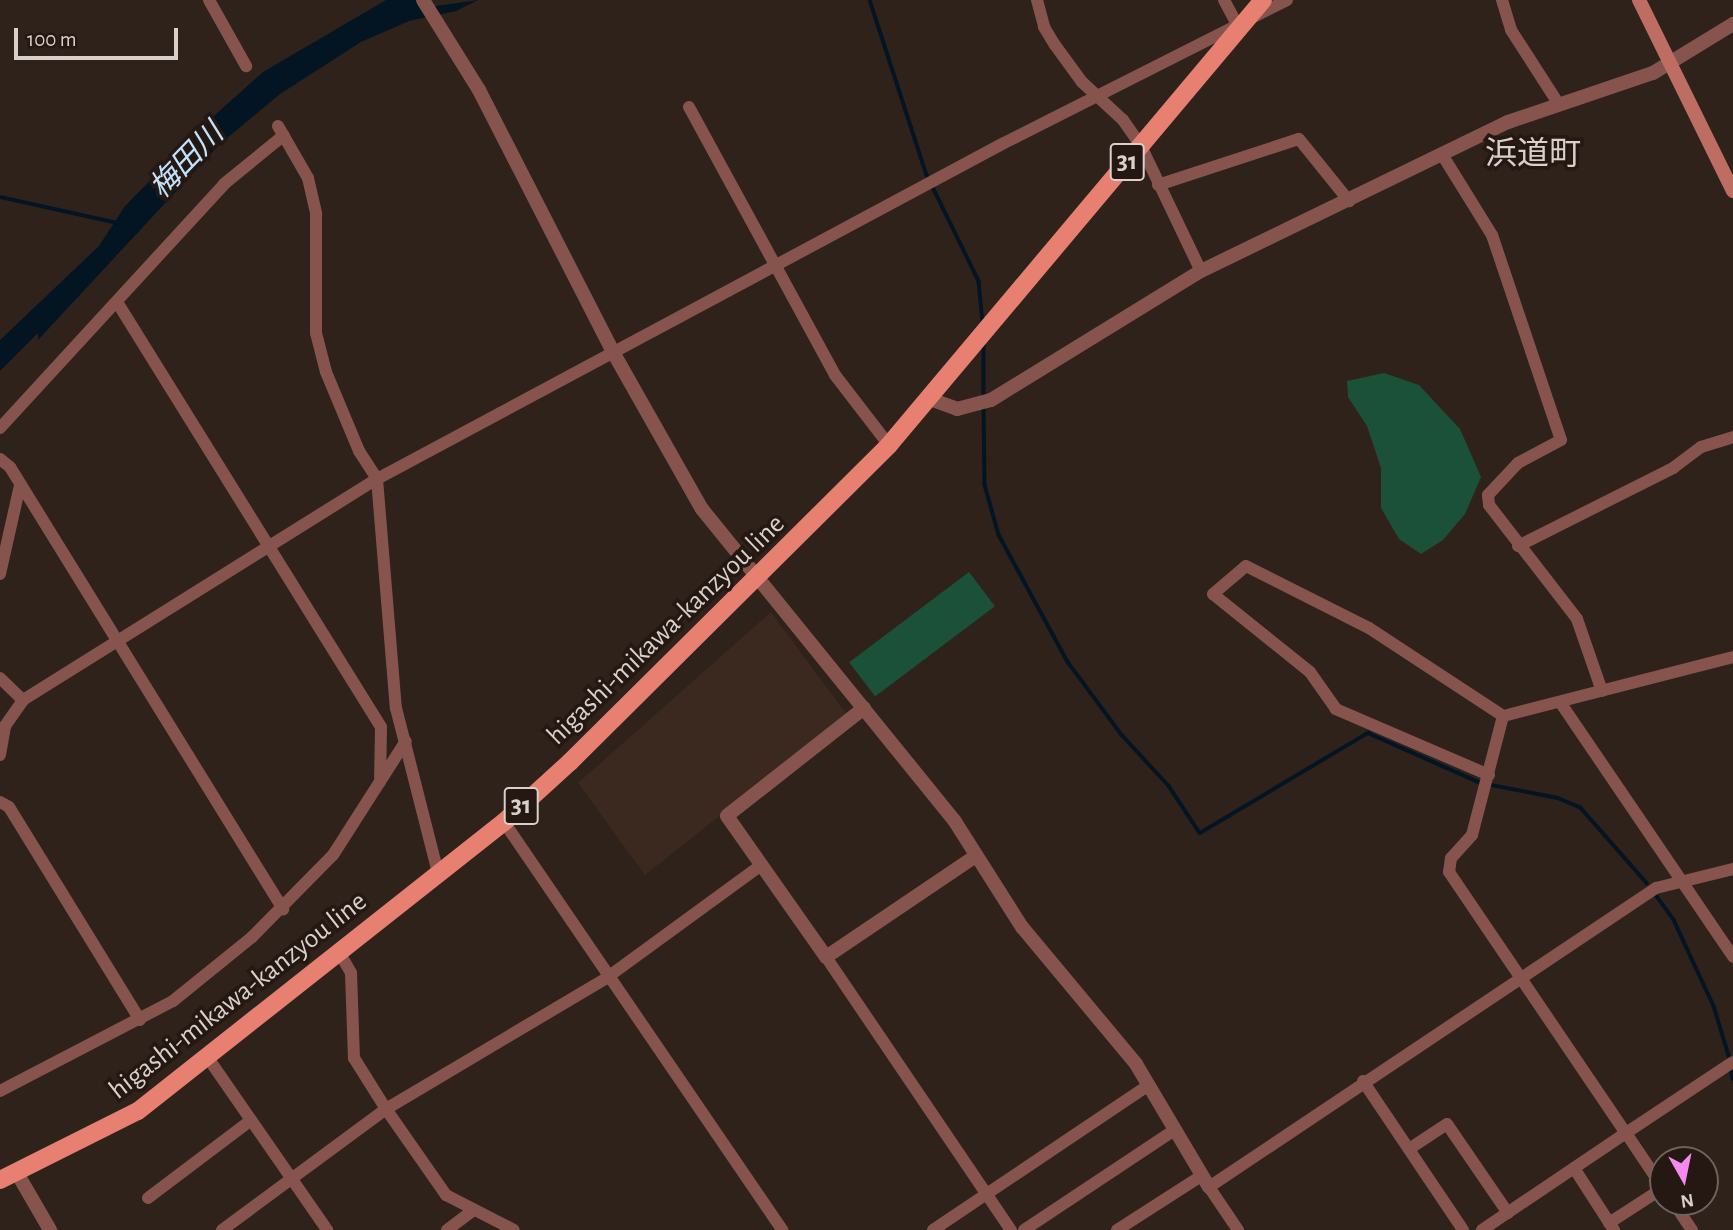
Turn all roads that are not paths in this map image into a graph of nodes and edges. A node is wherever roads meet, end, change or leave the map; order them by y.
1 (209, 0) edge
2 (423, 0) edge
3 (1037, 0) edge
4 (1224, 0) edge
5 (1263, 0) edge
6 (1287, 0) edge
7 (1502, 0) edge
8 (1639, 0) edge
9 (1733, 24) edge
10 (1239, 28) junction
11 (1673, 61) junction
12 (246, 66) dead end
13 (1100, 98) junction
14 (1558, 103) junction
15 (689, 107) dead end
16 (1141, 146) junction
17 (1443, 156) junction
18 (1158, 185) junction
19 (1733, 191) edge
20 (1349, 201) junction
21 (774, 267) junction
22 (1201, 271) junction
23 (117, 302) junction
24 (613, 352) junction
25 (930, 399) junction
26 (0, 428) edge
27 (1733, 436) edge
28 (889, 445) junction
29 (0, 459) edge
30 (377, 478) junction
31 (20, 485) junction
32 (270, 546) junction
33 (1518, 546) junction
34 (0, 575) edge
35 (758, 578) junction
36 (116, 642) junction
37 (1733, 657) edge
38 (0, 678) edge
39 (1602, 691) junction
40 (23, 700) junction
41 (1560, 702) junction
42 (864, 708) junction
43 (1503, 716) junction
44 (406, 741) junction
45 (0, 755) edge
46 (1489, 775) junction
47 (380, 782) junction
48 (0, 802) edge
49 (504, 822) junction
50 (976, 856) junction
51 (760, 866) junction
52 (1733, 869) edge
53 (438, 873) junction
54 (1682, 881) junction
55 (283, 909) junction
56 (339, 952) junction
57 (825, 957) junction
58 (1733, 957) edge
59 (611, 974) junction
60 (1520, 977) junction
61 (140, 1020) junction
62 (206, 1055) junction
63 (1730, 1065) edge
64 (1363, 1081) junction
65 (1149, 1085) junction
66 (0, 1091) edge
67 (386, 1109) junction
68 (251, 1120) junction
69 (1176, 1129) junction
70 (1626, 1133) junction
71 (1409, 1149) junction
72 (1649, 1167) edge
73 (1574, 1168) junction
74 (8, 1176) edge
75 (292, 1179) junction
76 (1205, 1182) junction
77 (985, 1194) junction
78 (148, 1198) dead end
79 (1649, 1198) edge
80 (472, 1212) junction
81 (1508, 1213) junction
82 (1612, 1226) edge
83 (50, 1230) edge
84 (222, 1230) edge
85 (327, 1230) edge
86 (447, 1230) edge
87 (514, 1230) edge
88 (782, 1230) edge
89 (933, 1230) edge
90 (1011, 1230) edge
91 (1024, 1230) edge
92 (1117, 1230) edge
93 (1237, 1230) edge
94 (1463, 1230) edge
95 (1482, 1230) edge

1 - 12 street
2 - 24 street
3 - 13 street
4 - 10 street
5 - 10 main road, higashi-mikawa-kanzyou line / 31
6 - 10 street
7 - 14 street
8 - 11 main road
9 - 11 street
10 - 13 street
10 - 16 main road, higashi-mikawa-kanzyou line / 31
11 - 14 street
11 - 19 main road
13 - 16 street
13 - 21 street
14 - 17 street
15 - 21 street
16 - 18 street
16 - 25 main road, higashi-mikawa-kanzyou line / 31
17 - 20 street
17 - 33 street
18 - 20 street
18 - 22 street
20 - 22 street
21 - 24 street
21 - 28 street
22 - 25 street
23 - 26 street
23 - 30 street
23 - 32 street
24 - 30 street
24 - 35 street
25 - 28 main road, higashi-mikawa-kanzyou line / 31
27 - 33 street
28 - 35 main road, higashi-mikawa-kanzyou line / 31
29 - 31 street
30 - 32 street
30 - 44 street
31 - 34 street
31 - 36 street
32 - 36 street
32 - 47 street
33 - 39 street
35 - 42 street
35 - 49 main road, higashi-mikawa-kanzyou line / 31
36 - 40 street
36 - 55 street
37 - 39 street
38 - 40 street
39 - 41 street
40 - 45 street
41 - 43 street
41 - 54 street
42 - 50 street
42 - 51 street
43 - 46 street
43 - 46 street
44 - 47 street
44 - 53 street
46 - 60 street
47 - 55 street
48 - 61 street
49 - 53 main road, higashi-mikawa-kanzyou line / 31
49 - 59 street
50 - 57 street
50 - 65 street
51 - 57 street
51 - 59 street
52 - 54 street
53 - 56 main road, higashi-mikawa-kanzyou line / 31
54 - 58 street
54 - 60 street
55 - 61 street
56 - 62 main road, higashi-mikawa-kanzyou line / 31
56 - 67 street
57 - 77 street
59 - 67 street
59 - 88 street
60 - 64 street
60 - 70 street
61 - 66 street
62 - 68 street
62 - 74 main road, higashi-mikawa-kanzyou line / 31
63 - 70 street
64 - 71 street
64 - 76 street
65 - 69 street
65 - 77 street
67 - 75 street
67 - 80 street
68 - 75 street
68 - 78 street
69 - 76 street
69 - 91 street
70 - 72 street
70 - 73 street
71 - 81 street
71 - 94 street
73 - 81 street
73 - 82 street
74 - 83 street
75 - 84 street
75 - 85 street
76 - 92 street
76 - 93 street
77 - 89 street
77 - 90 street
79 - 82 street
80 - 86 street
80 - 87 street
81 - 95 street

